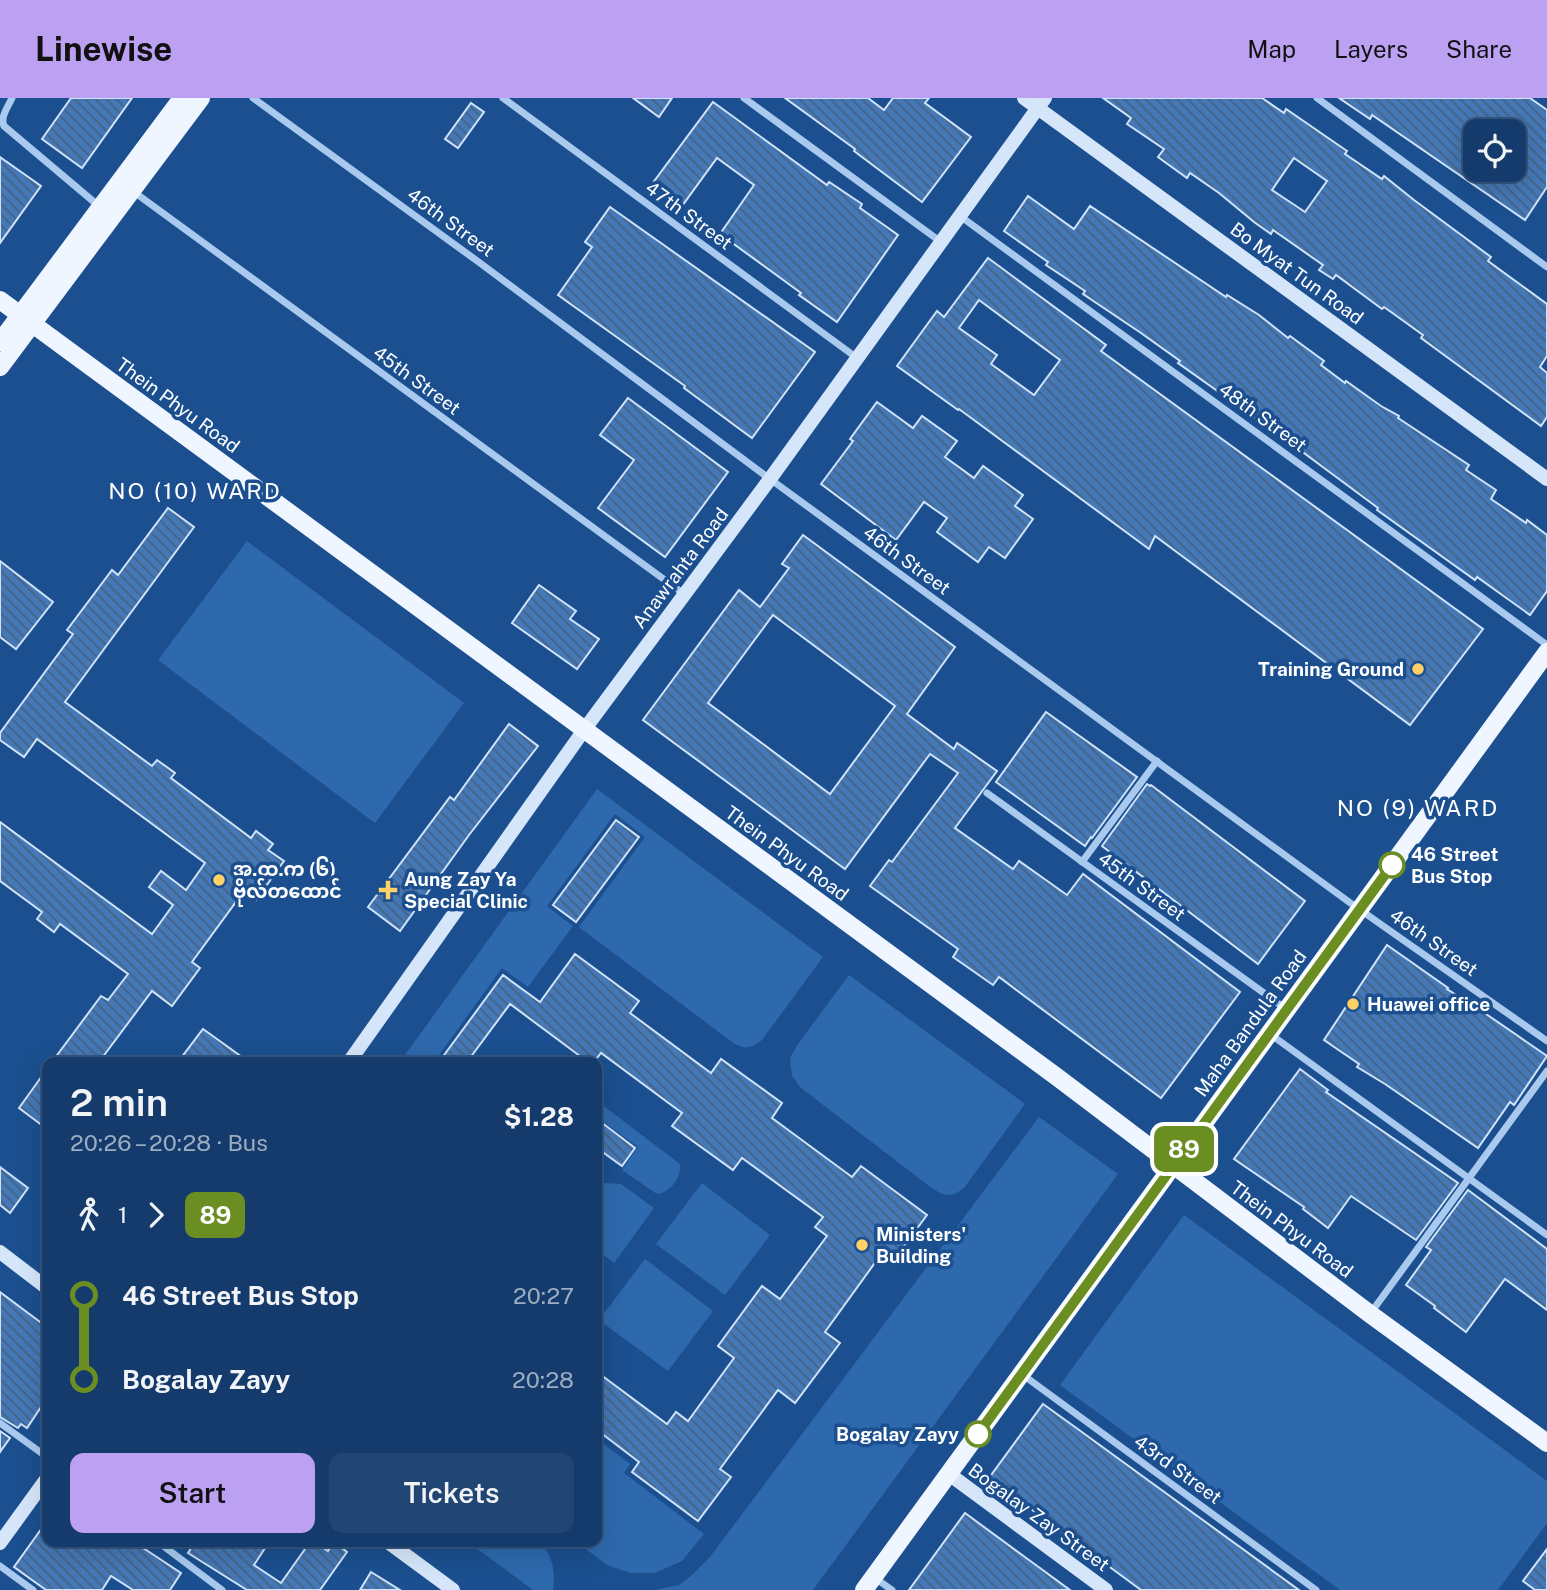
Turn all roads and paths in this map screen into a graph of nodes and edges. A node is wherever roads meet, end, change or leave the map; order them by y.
1 (12, 98) edge
2 (182, 98) edge
3 (201, 98) edge
4 (253, 98) edge
5 (503, 98) edge
6 (744, 98) edge
7 (1024, 98) edge
8 (1317, 98) edge
9 (1042, 103) edge
10 (132, 191) junction
11 (100, 208) junction
12 (960, 216) junction
13 (941, 242) junction
14 (1547, 267) edge
15 (0, 300) edge
16 (26, 319) junction
17 (0, 342) edge
18 (857, 358) junction
19 (0, 367) edge
20 (770, 479) junction
21 (1547, 479) edge
22 (684, 594) junction
23 (1547, 645) edge
24 (1547, 652) edge
25 (584, 730) junction
26 (1157, 761) junction
27 (987, 793) dead end
28 (1082, 862) junction
29 (1354, 906) junction
30 (1280, 1005) junction
31 (1269, 1034) junction
32 (1547, 1041) edge
33 (353, 1057) edge
34 (1547, 1072) edge
35 (1173, 1165) junction
36 (1469, 1178) junction
37 (1547, 1235) edge
38 (0, 1252) edge
39 (42, 1284) edge
40 (1370, 1314) junction
41 (1022, 1374) junction
42 (0, 1423) edge
43 (1547, 1443) edge
44 (42, 1453) edge
45 (949, 1474) junction
46 (42, 1485) edge
47 (0, 1543) edge
48 (165, 1547) edge
49 (395, 1547) edge
50 (0, 1566) edge
51 (869, 1584) edge
52 (33, 1590) edge
53 (222, 1590) edge
54 (453, 1590) edge
55 (891, 1590) edge
56 (1106, 1590) edge
57 (1316, 1590) edge

1 - 11 street
2 - 11 main road
3 - 10 main road
4 - 20 street, 46th Street
5 - 18 street, 47th Street
6 - 13 street
7 - 9 main road, Bo Myat Tun Road
8 - 14 street
9 - 12 main road, Anawrahta Road
9 - 21 main road, Bo Myat Tun Road
10 - 16 main road
10 - 22 street, 45th Street
11 - 16 main road
12 - 13 main road, Anawrahta Road
12 - 23 street, 48th Street
13 - 18 main road, Anawrahta Road
15 - 16 main road, Thein Phyu Road
16 - 17 main road
16 - 19 main road
16 - 25 main road, Thein Phyu Road
18 - 20 main road, Anawrahta Road
20 - 22 main road, Anawrahta Road
20 - 26 street, 46th Street
22 - 25 main road, Anawrahta Road
24 - 29 main road, Maha Bandula Road
25 - 33 main road, Anawrahta Road
25 - 35 main road, Thein Phyu Road
26 - 28 street, 45th Street
26 - 29 street, 46th Street
27 - 28 street
28 - 30 street, 45th Street
29 - 30 main road, Maha Bandula Road
29 - 32 street, 46th Street
30 - 31 main road, Maha Bandula Road
31 - 35 main road, Maha Bandula Road
31 - 36 street
34 - 36 street
35 - 40 main road, Thein Phyu Road
35 - 41 main road, Maha Bandula Road
36 - 37 street
36 - 40 street
38 - 39 main road
40 - 43 main road, Thein Phyu Road
41 - 45 main road, Maha Bandula Road
41 - 57 street, 43rd Street
42 - 44 street
45 - 51 main road, Maha Bandula Road
45 - 56 main road, Bogalay Zay Street
46 - 47 main road
48 - 53 street
49 - 54 main road
50 - 52 street
51 - 55 street

